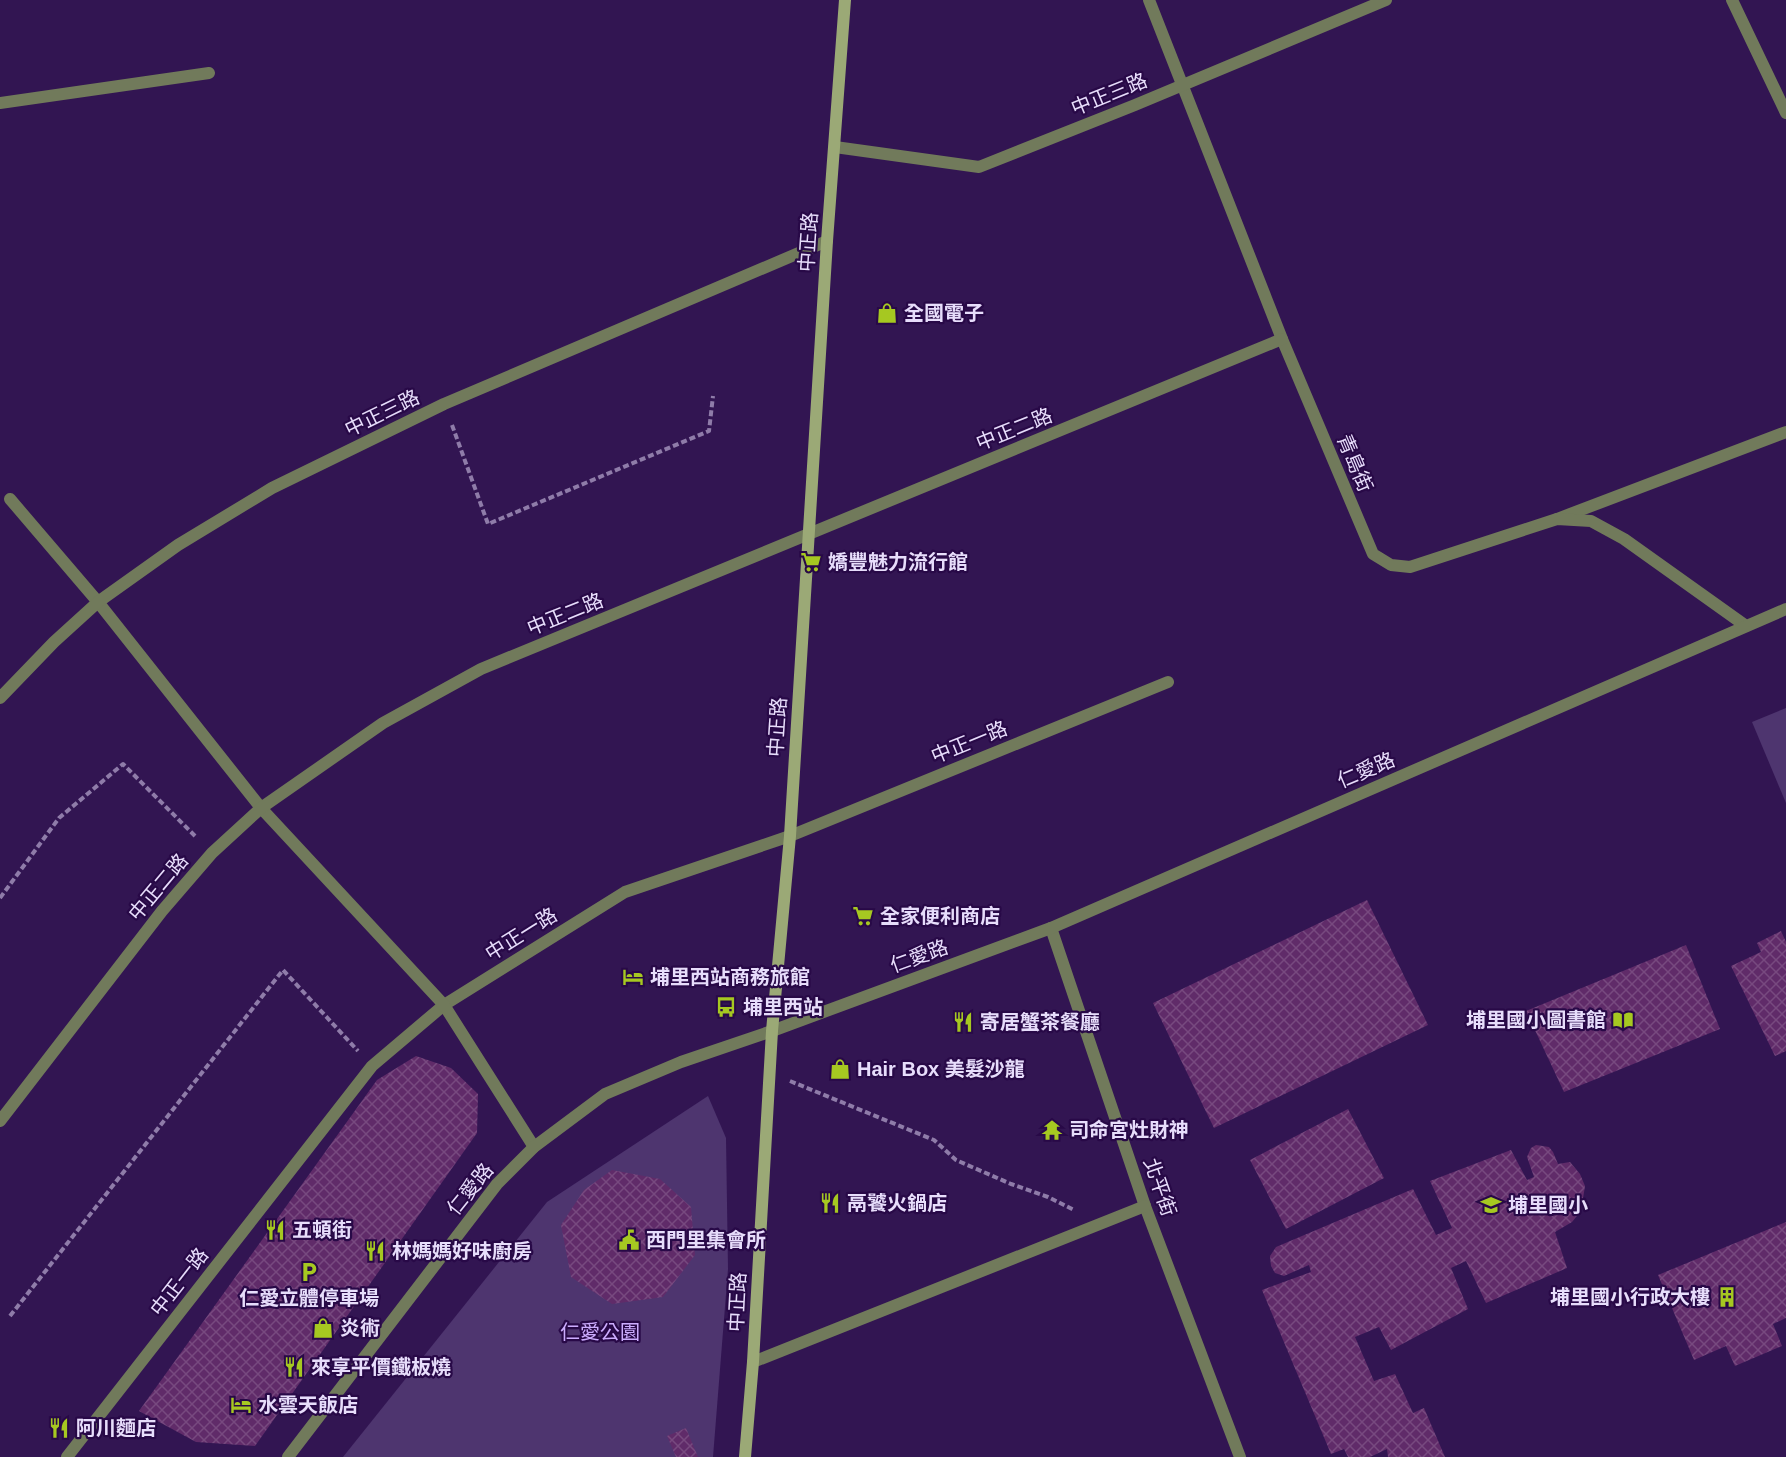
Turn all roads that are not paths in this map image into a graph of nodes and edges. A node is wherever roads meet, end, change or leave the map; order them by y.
1 (846, 0) edge
2 (1149, 0) edge
3 (1386, 0) edge
4 (1732, 0) edge
5 (208, 73) dead end
6 (1182, 86) junction
7 (0, 103) edge
8 (1786, 113) edge
9 (835, 147) junction
10 (827, 241) junction
11 (1282, 339) junction
12 (1786, 432) edge
13 (10, 499) dead end
14 (1557, 519) junction
15 (809, 535) junction
16 (98, 602) junction
17 (1786, 609) edge
18 (1746, 626) junction
19 (1168, 682) dead end
20 (0, 698) edge
21 (261, 808) junction
22 (790, 836) junction
23 (1051, 928) junction
24 (444, 1005) junction
25 (772, 1031) junction
26 (0, 1121) edge
27 (534, 1147) junction
28 (1145, 1206) junction
29 (753, 1362) junction
30 (67, 1457) edge
31 (288, 1457) edge
32 (745, 1457) edge
33 (1240, 1457) edge

1 - 9 street, 中正路
2 - 6 street, 青島街
3 - 6 street, 中正三路
4 - 8 street
5 - 7 street
6 - 9 street, 中正三路
6 - 11 street, 青島街
9 - 10 street, 中正路
10 - 15 street, 中正路
10 - 16 street, 中正三路
11 - 14 street, 青島街
11 - 15 street, 中正二路
12 - 14 street
13 - 16 street
14 - 18 street, 青島街
15 - 21 street, 中正二路
15 - 22 street, 中正路
16 - 20 street, 中正三路
16 - 21 street
17 - 18 street, 仁愛路
18 - 23 street, 仁愛路
19 - 22 street, 中正一路
21 - 24 street
21 - 26 street, 中正二路
22 - 24 street, 中正一路
22 - 25 street, 中正路
23 - 25 street, 仁愛路
23 - 28 street, 北平街
24 - 27 street
24 - 30 street, 中正一路
25 - 27 street, 仁愛路
25 - 29 street, 中正路
27 - 31 street, 仁愛路
28 - 29 street
28 - 33 street, 北平街
29 - 32 street, 中正路

